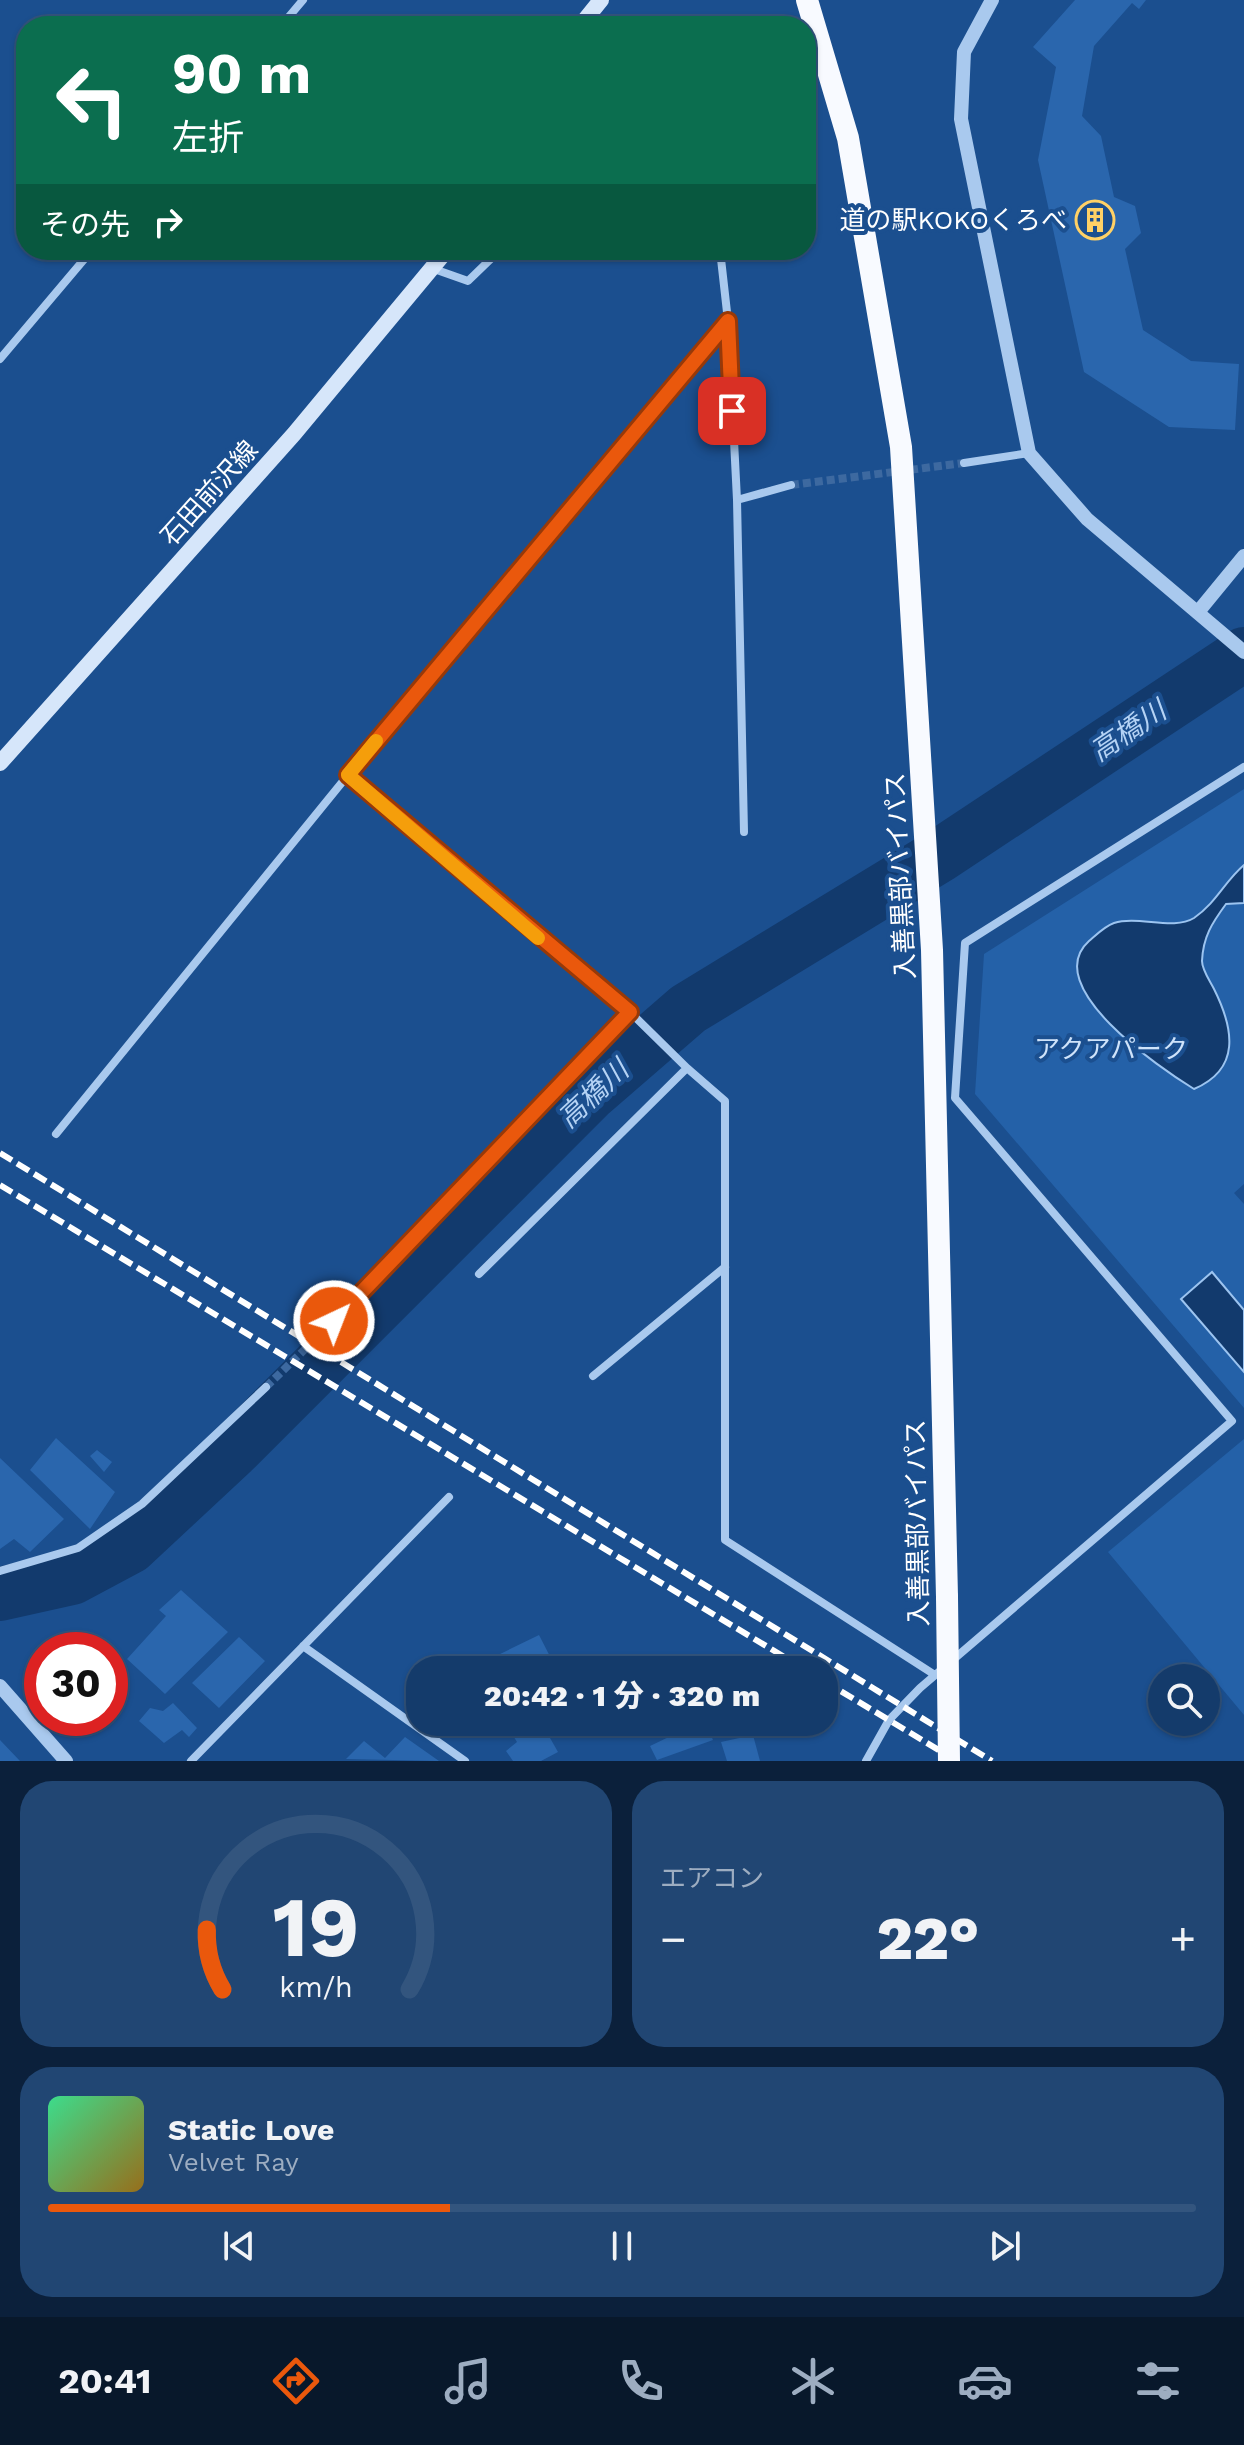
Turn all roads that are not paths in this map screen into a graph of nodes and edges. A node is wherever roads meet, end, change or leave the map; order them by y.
1 (303, 0) edge
2 (601, 0) edge
3 (992, 0) edge
4 (289, 16) edge
5 (588, 16) edge
6 (816, 30) edge
7 (84, 260) edge
8 (440, 260) edge
9 (490, 260) edge
10 (721, 260) edge
11 (434, 269) junction
12 (728, 321) junction
13 (0, 359) edge
14 (1029, 453) junction
15 (964, 463) tunnel mouth
16 (791, 485) tunnel mouth
17 (737, 500) junction
18 (1244, 556) edge
19 (1238, 570) edge
20 (1198, 612) junction
21 (1244, 652) edge
22 (0, 763) edge
23 (1244, 767) edge
24 (348, 775) junction
25 (744, 832) dead end
26 (630, 1012) junction
27 (687, 1068) junction
28 (56, 1134) dead end
29 (725, 1267) junction
30 (479, 1274) dead end
31 (334, 1321) tunnel mouth
32 (593, 1376) dead end
33 (266, 1387) tunnel mouth
34 (449, 1497) dead end
35 (0, 1571) edge
36 (303, 1646) junction
37 (935, 1675) junction
38 (0, 1686) edge
39 (66, 1761) edge
40 (191, 1761) edge
41 (465, 1761) edge
42 (866, 1761) edge
43 (949, 1761) edge

1 - 4 street
2 - 5 main road
3 - 14 street
6 - 43 highway, 入善黒部バイパス, bridge
7 - 13 street
8 - 11 main road, 石田前沢線
9 - 11 street
10 - 12 street
11 - 22 main road, 石田前沢線
12 - 17 street
12 - 24 street
14 - 15 street
14 - 20 street
16 - 17 street
17 - 25 street
18 - 19 street
19 - 20 street
20 - 21 street
23 - 37 street
24 - 26 street
24 - 28 street
26 - 27 street
26 - 31 street
27 - 29 street
27 - 30 street
29 - 32 street
29 - 37 street
33 - 35 street
34 - 36 street
36 - 40 street
36 - 41 street
37 - 42 street
38 - 39 street

